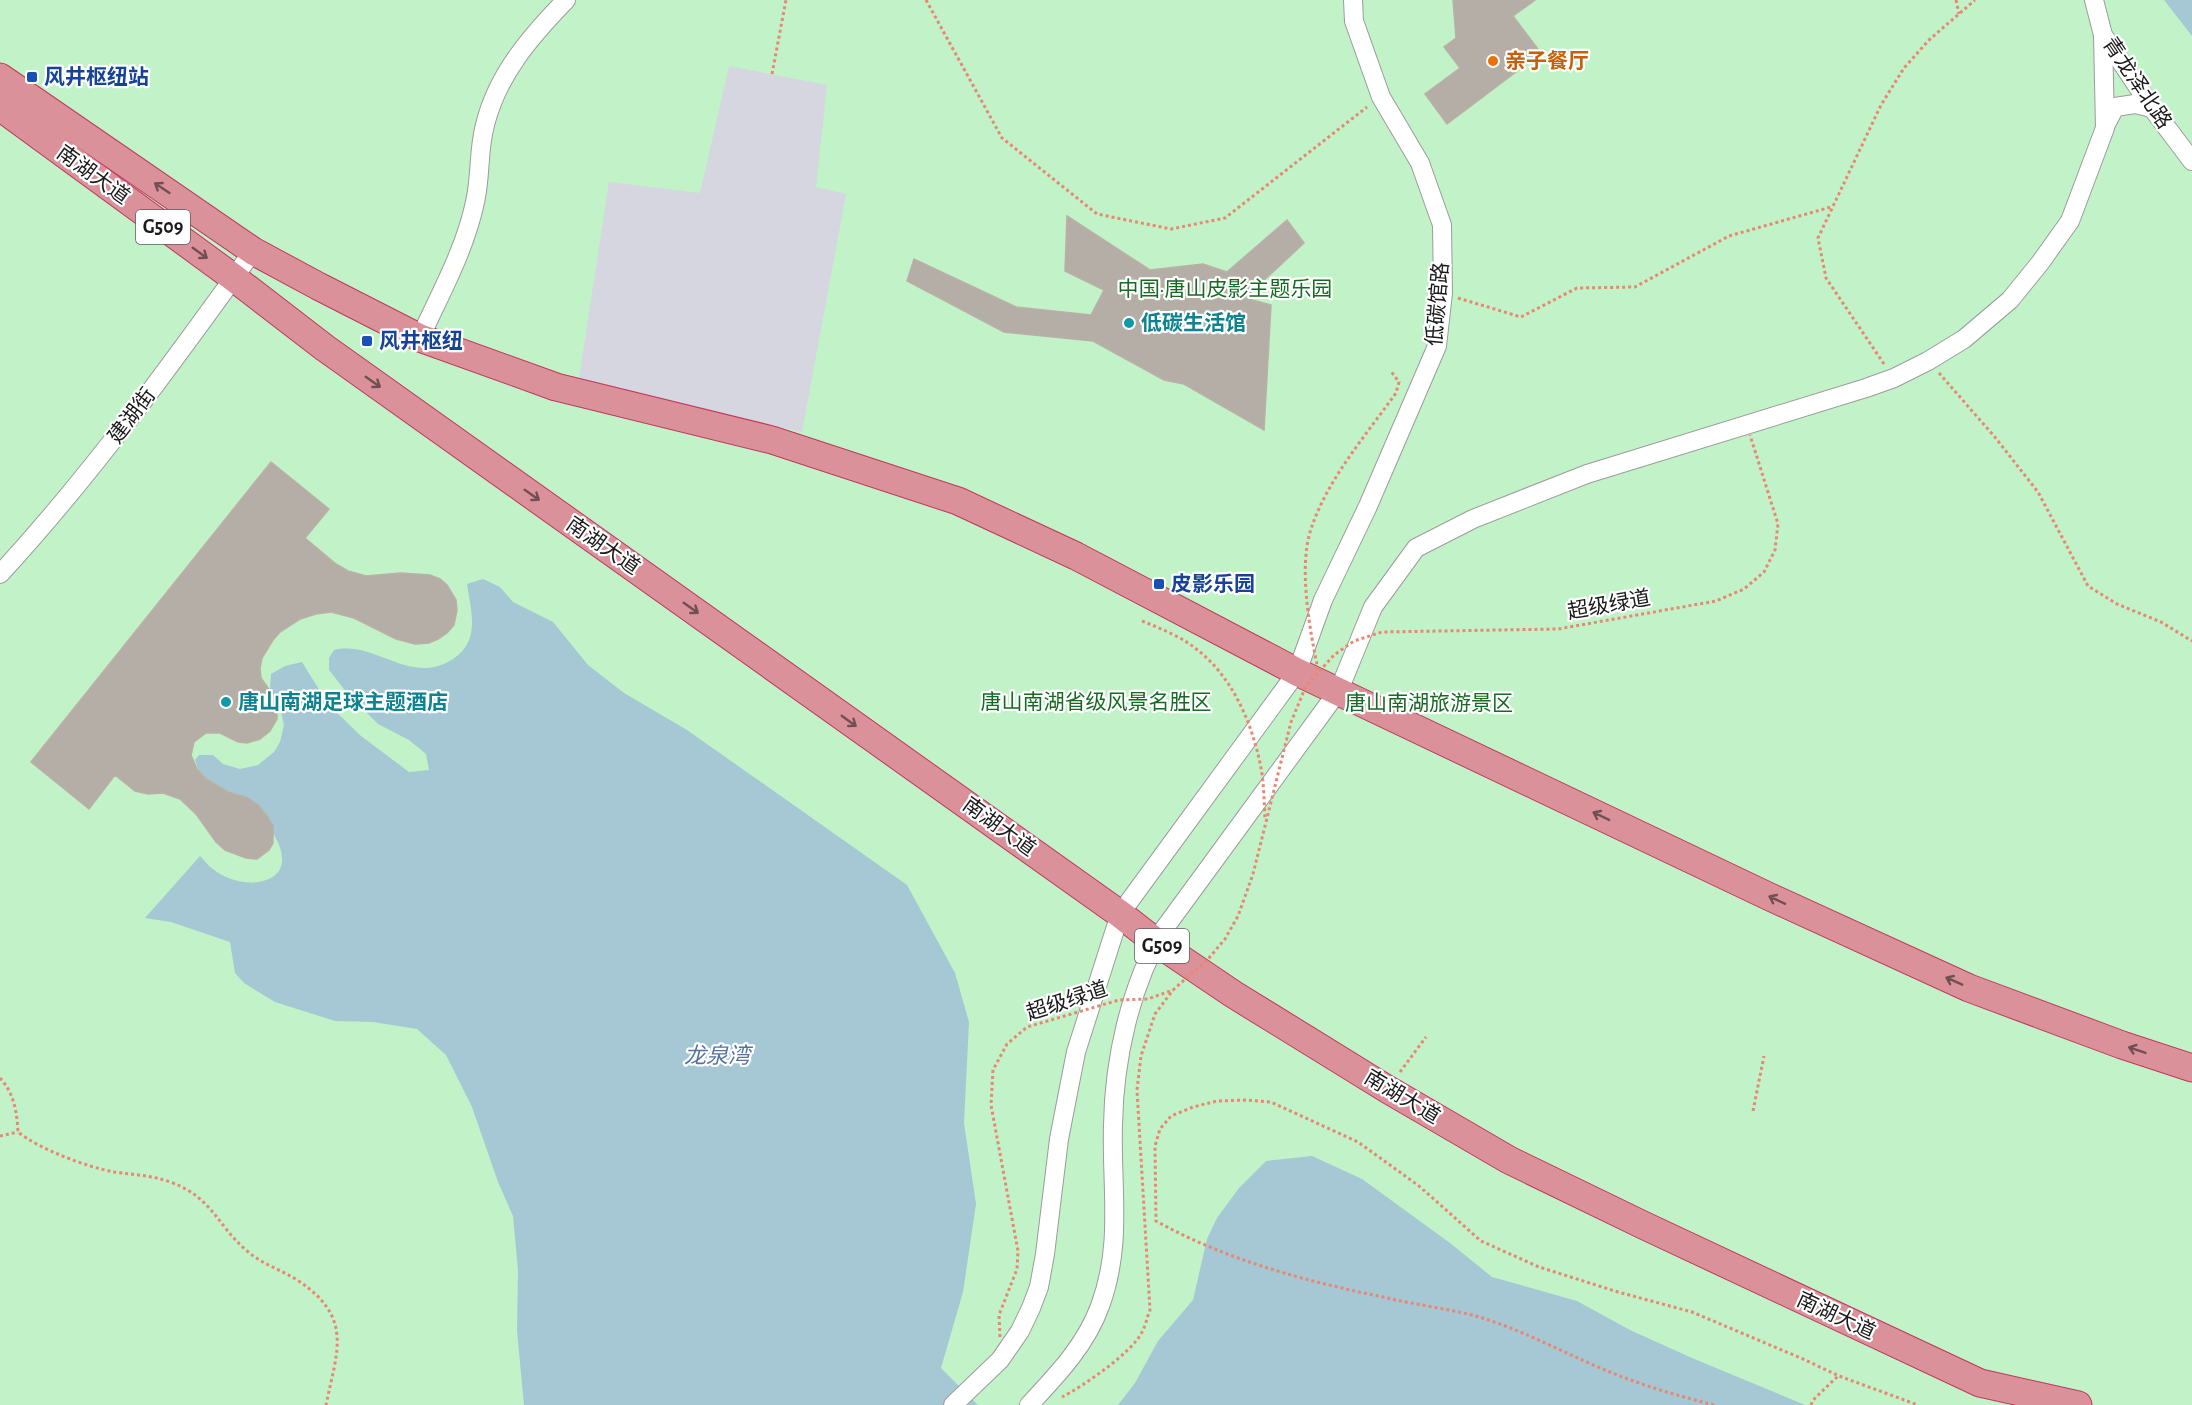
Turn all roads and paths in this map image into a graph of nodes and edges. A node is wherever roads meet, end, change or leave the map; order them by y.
1 (566, 0) edge
2 (786, 0) edge
3 (926, 0) edge
4 (1353, 0) edge
5 (1956, 0) edge
6 (1975, 0) edge
7 (2094, 0) edge
8 (1959, 14) junction
9 (2103, 35) junction
10 (772, 74) dead end
11 (0, 76) edge
12 (1380, 97) junction
13 (0, 107) edge
14 (2152, 108) junction
15 (2105, 128) junction
16 (2192, 161) edge
17 (1832, 207) junction
18 (253, 251) junction
19 (234, 278) junction
20 (1443, 293) junction
21 (420, 338) junction
22 (1928, 361) junction
23 (1390, 370) dead end
24 (1894, 378) junction
25 (1750, 435) dead end
26 (0, 574) edge
27 (1142, 621) dead end
28 (2192, 641) edge
29 (1308, 671) junction
30 (1339, 690) junction
31 (1266, 823) junction
32 (1120, 914) junction
33 (1156, 942) junction
34 (1426, 1037) dead end
35 (1764, 1056) dead end
36 (2192, 1068) edge
37 (0, 1078) edge
38 (1387, 1089) junction
39 (1753, 1111) dead end
40 (18, 1132) junction
41 (0, 1136) edge
42 (1000, 1337) dead end
43 (1839, 1376) junction
44 (326, 1405) edge
45 (953, 1405) edge
46 (1029, 1405) edge
47 (1714, 1405) edge
48 (1810, 1405) edge
49 (1918, 1405) edge
50 (2078, 1405) edge

1 - 21 street
2 - 10 path
3 - 12 path
4 - 12 street, 低碳馆路
5 - 8 path
6 - 8 path
7 - 9 street, 青龙泽北路
8 - 17 path
9 - 14 street, 青龙泽北路
9 - 15 street
18 -> 11 highway, 南湖大道 / G509
12 - 20 street, 低碳馆路
13 -> 19 highway, 南湖大道 / G509
14 - 15 street
14 - 16 street, 青龙泽北路
15 - 22 street
17 - 20 path
17 - 24 path
18 - 19 street, 建湖街
18 - 21 highway, 南湖大道 / G509
19 - 26 street, 建湖街
19 -> 32 highway, 南湖大道 / G509
20 - 29 street, 低碳馆路
21 - 29 highway, 南湖大道 / G509
22 - 24 street
22 - 28 path
23 - 29 path, bridge
24 - 30 street
25 - 29 path, 超级绿道, bridge
27 - 31 path, 超级绿道, bridge
29 - 30 highway, 南湖大道 / G509
29 - 31 path, 超级绿道, bridge
29 - 32 street, 低碳馆路
30 - 33 street
36 -> 30 highway, 南湖大道 / G509
31 - 42 path, 超级绿道, bridge
32 - 33 highway, 南湖大道 / G509
32 - 45 street, 低碳馆路
33 - 38 highway, 南湖大道 / G509
33 - 46 street
34 - 38 path
35 - 39 path
37 - 40 path
38 - 50 highway, 南湖大道 / G509
40 - 41 path
40 - 44 path
43 - 47 path
43 - 48 path
43 - 49 path

